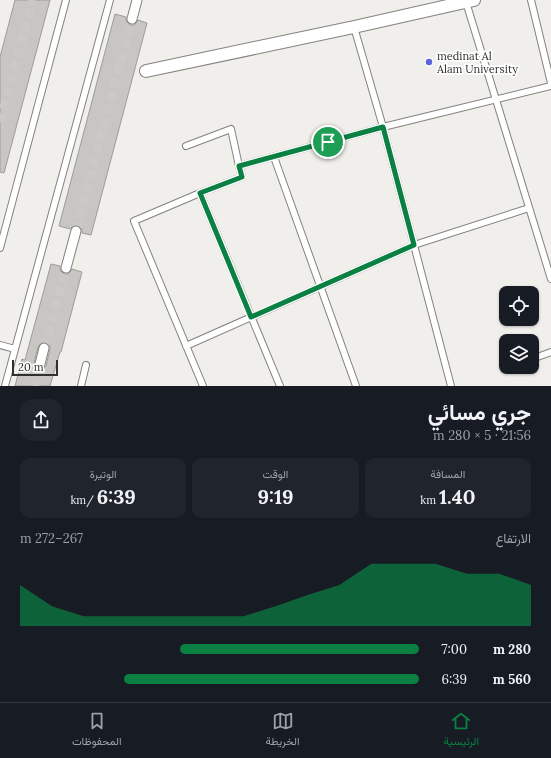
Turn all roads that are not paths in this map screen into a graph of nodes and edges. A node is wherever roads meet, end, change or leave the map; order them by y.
1 (66, 0) edge
2 (110, 0) edge
3 (137, 0) edge
4 (531, 0) edge
5 (470, 1) edge
6 (132, 19) tunnel mouth
7 (354, 27) junction
8 (146, 71) dead end
9 (551, 85) edge
10 (496, 100) junction
11 (383, 127) junction
12 (186, 146) dead end
13 (274, 157) junction
14 (239, 166) junction
15 (200, 193) junction
16 (529, 208) junction
17 (76, 231) tunnel mouth
18 (414, 245) junction
19 (0, 248) edge
20 (66, 268) tunnel mouth
21 (551, 279) edge
22 (321, 286) junction
23 (251, 317) junction
24 (0, 345) edge
25 (186, 346) junction
26 (44, 348) tunnel mouth
27 (15, 349) junction
28 (551, 352) edge
29 (539, 356) edge
30 (40, 364) tunnel mouth
31 (86, 365) dead end
32 (5, 386) edge
33 (81, 386) edge
34 (203, 386) edge
35 (280, 386) edge
36 (356, 386) edge
37 (451, 386) edge

1 - 19 lane
2 - 27 lane
3 - 6 street
4 - 9 lane
5 - 7 street
5 - 10 lane
7 - 8 street
7 - 11 lane
9 - 10 lane
10 - 11 lane
10 - 16 lane
11 - 13 lane
11 - 18 lane
12 - 14 lane
13 - 14 lane
13 - 22 lane
14 - 15 lane
15 - 23 lane
15 - 25 lane
16 - 18 lane
16 - 21 lane
17 - 20 street
18 - 22 lane
18 - 37 lane
22 - 23 lane
22 - 36 lane
23 - 25 lane
23 - 35 lane
24 - 27 lane
25 - 34 lane
26 - 30 street
27 - 32 lane
28 - 29 lane
31 - 33 lane

